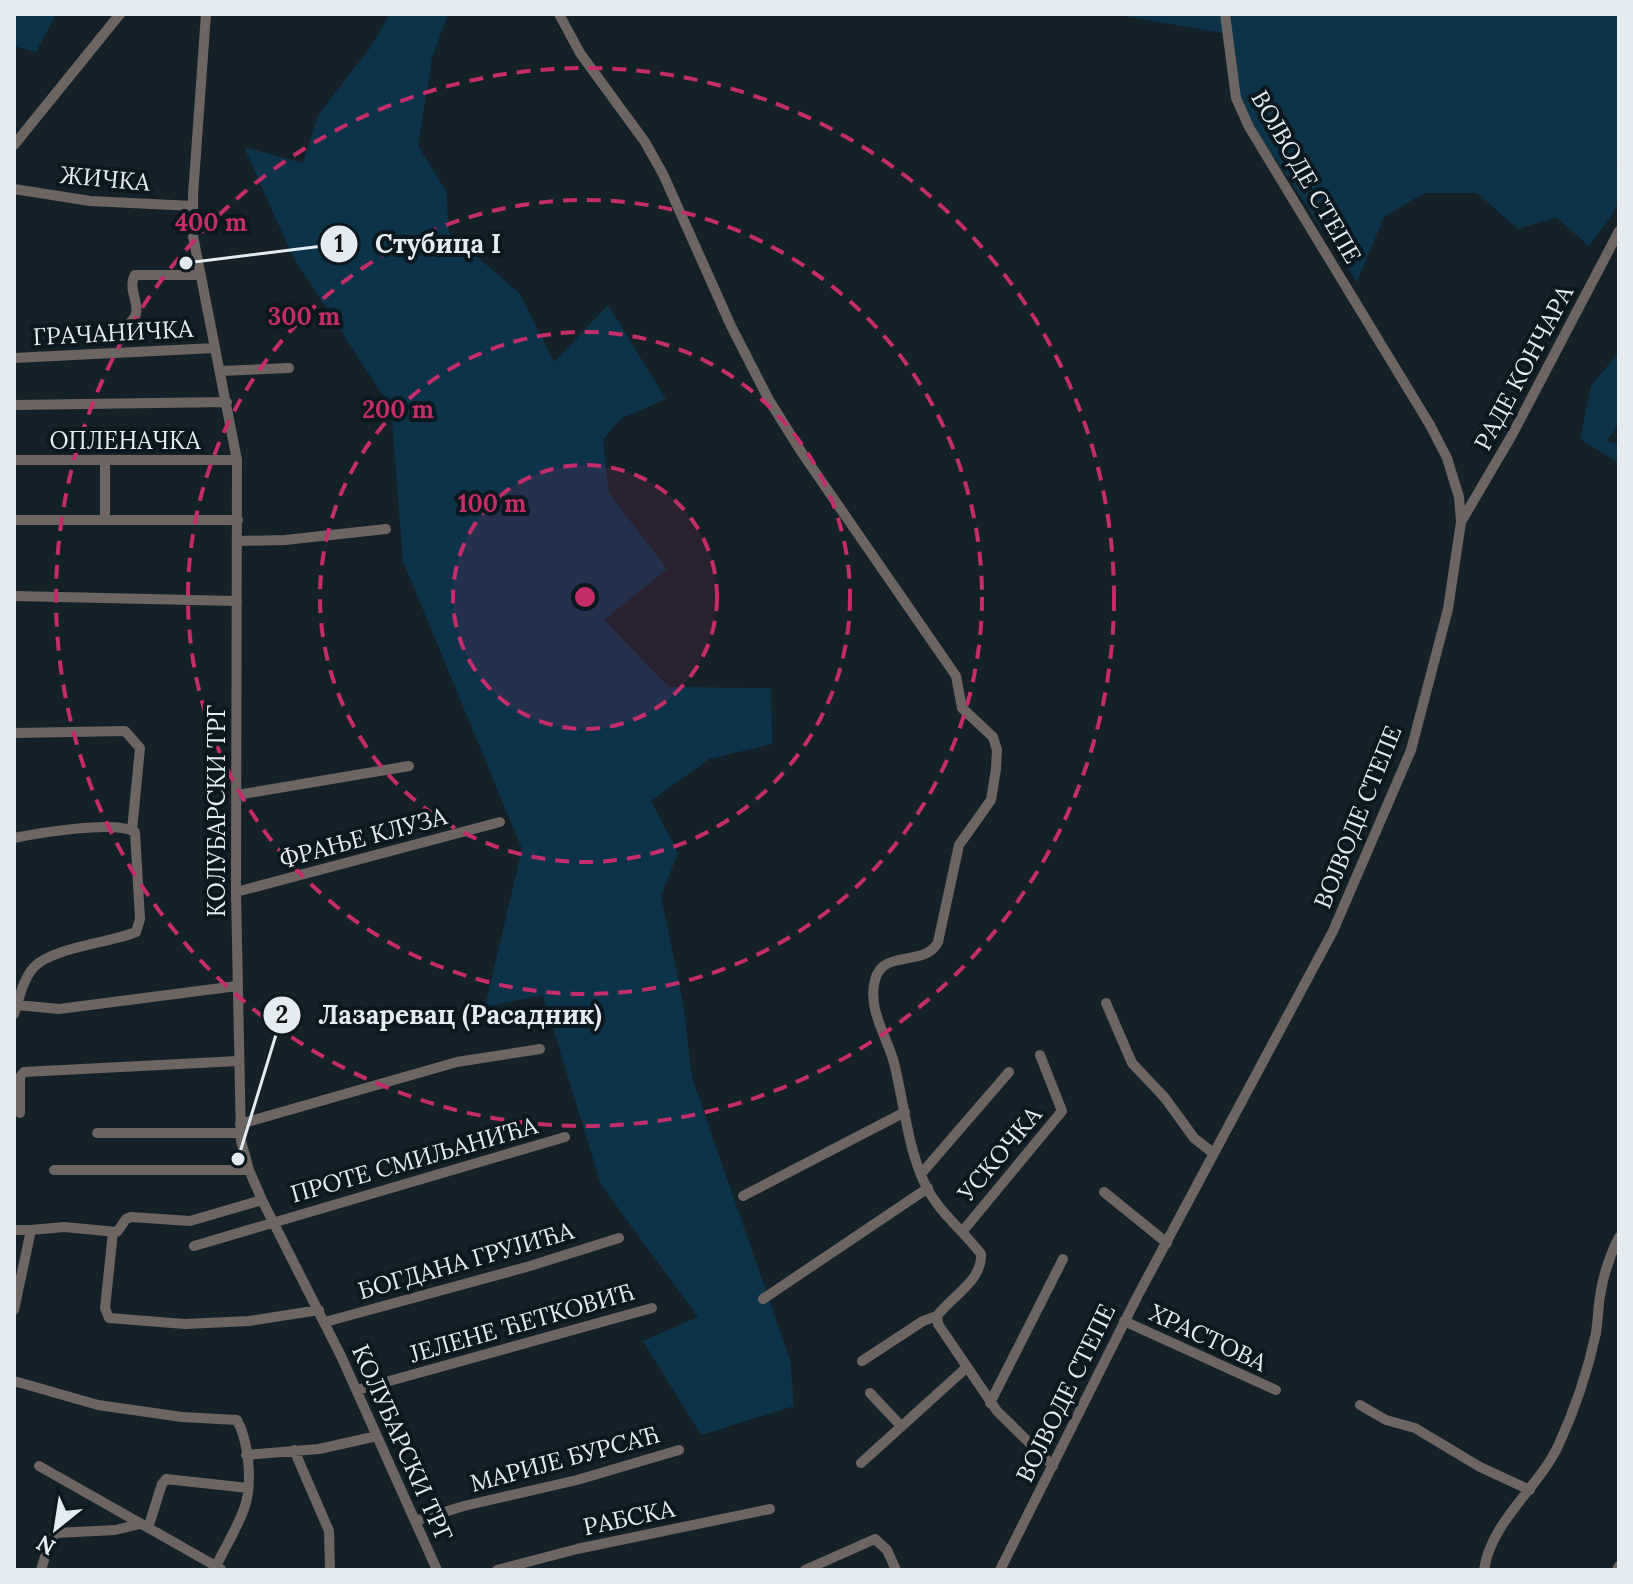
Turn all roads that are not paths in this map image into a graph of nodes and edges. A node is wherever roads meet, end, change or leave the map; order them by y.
1 (120, 14) edge
2 (206, 14) edge
3 (559, 14) edge
4 (1225, 14) edge
5 (14, 145) edge
6 (14, 189) edge
7 (193, 206) junction
8 (1619, 231) edge
9 (199, 275) junction
10 (128, 324) dead end
11 (215, 348) junction
12 (14, 358) edge
13 (289, 368) dead end
14 (220, 371) junction
15 (227, 402) junction
16 (14, 405) edge
17 (14, 460) edge
18 (237, 460) junction
19 (105, 461) junction
20 (105, 519) junction
21 (14, 520) edge
22 (238, 520) junction
23 (1461, 522) junction
24 (386, 529) dead end
25 (238, 541) junction
26 (14, 596) edge
27 (237, 601) junction
28 (14, 733) edge
29 (409, 766) dead end
30 (237, 795) junction
31 (500, 822) dead end
32 (132, 830) junction
33 (14, 838) edge
34 (236, 892) junction
35 (237, 986) junction
36 (1106, 1003) dead end
37 (16, 1009) edge
38 (540, 1049) dead end
39 (1040, 1055) dead end
40 (238, 1061) junction
41 (1009, 1072) dead end
42 (905, 1112) junction
43 (20, 1113) dead end
44 (240, 1128) junction
45 (97, 1133) dead end
46 (565, 1137) dead end
47 (1213, 1153) junction
48 (54, 1170) dead end
49 (249, 1170) junction
50 (921, 1174) junction
51 (928, 1188) junction
52 (1104, 1192) dead end
53 (743, 1196) dead end
54 (262, 1200) junction
55 (274, 1223) junction
56 (14, 1230) edge
57 (31, 1230) junction
58 (113, 1232) junction
59 (962, 1232) junction
60 (1619, 1237) edge
61 (619, 1238) dead end
62 (1167, 1243) junction
63 (194, 1246) dead end
64 (1063, 1259) dead end
65 (763, 1299) dead end
66 (652, 1308) dead end
67 (14, 1310) edge
68 (319, 1310) junction
69 (937, 1316) junction
70 (1124, 1321) junction
71 (325, 1322) junction
72 (862, 1361) dead end
73 (966, 1368) junction
74 (14, 1381) edge
75 (357, 1390) junction
76 (1276, 1390) dead end
77 (870, 1393) dead end
78 (990, 1403) junction
79 (1360, 1405) dead end
80 (901, 1426) junction
81 (377, 1436) junction
82 (294, 1450) junction
83 (679, 1450) dead end
84 (246, 1455) junction
85 (861, 1463) dead end
86 (39, 1466) dead end
87 (1053, 1466) junction
88 (248, 1488) junction
89 (1530, 1490) junction
90 (770, 1509) dead end
91 (415, 1521) junction
92 (144, 1526) junction
93 (219, 1569) edge
94 (41, 1570) edge
95 (330, 1570) edge
96 (437, 1570) edge
97 (497, 1570) edge
98 (805, 1570) edge
99 (896, 1570) edge
100 (1000, 1570) edge
101 (1484, 1570) edge

1 - 5 street
2 - 7 street, КОЛУБАРСКИ ТРГ
3 - 42 street
4 - 23 street, ВОЈВОДЕ СТЕПЕ
6 - 7 street, ЖИЧКА
7 - 9 street, КОЛУБАРСКИ ТРГ
8 - 23 street, РАДЕ КОНЧАРА
9 - 10 street
9 - 11 street, КОЛУБАРСКИ ТРГ
11 - 12 street, ГРАЧАНИЧКА
11 - 14 street, КОЛУБАРСКИ ТРГ
13 - 14 street
14 - 15 street, КОЛУБАРСКИ ТРГ
15 - 16 street
15 - 18 street, КОЛУБАРСКИ ТРГ
17 - 19 street, ОПЛЕНАЧКА
18 - 19 street, ОПЛЕНАЧКА
18 - 22 street, КОЛУБАРСКИ ТРГ
19 - 20 street
20 - 21 street
20 - 22 street
22 - 25 street, КОЛУБАРСКИ ТРГ
23 - 47 street, ВОЈВОДЕ СТЕПЕ
24 - 25 street
25 - 27 street, КОЛУБАРСКИ ТРГ
26 - 27 street
27 - 30 street, КОЛУБАРСКИ ТРГ
28 - 32 street
29 - 30 street
30 - 34 street, КОЛУБАРСКИ ТРГ
31 - 34 street, ФРАЊЕ КЛУЗА
32 - 33 street
32 - 37 street
34 - 35 street, КОЛУБАРСКИ ТРГ
35 - 37 street
35 - 40 street, КОЛУБАРСКИ ТРГ
36 - 47 street
38 - 44 street
39 - 59 street, УСКОЧКА
40 - 43 street
40 - 44 street, КОЛУБАРСКИ ТРГ
41 - 50 street
42 - 50 street
42 - 53 street
44 - 45 street
44 - 49 street, КОЛУБАРСКИ ТРГ
46 - 55 street, ПРОТЕ СМИЉАНИЋА
47 - 62 street, ВОЈВОДЕ СТЕПЕ
48 - 49 street
49 - 54 street, КОЛУБАРСКИ ТРГ
50 - 51 street
51 - 59 street
51 - 65 street
52 - 62 street
54 - 55 street, КОЛУБАРСКИ ТРГ
54 - 58 street
55 - 63 street, ПРОТЕ СМИЉАНИЋА
55 - 68 street, КОЛУБАРСКИ ТРГ
56 - 57 street
57 - 58 street
57 - 67 street
58 - 68 street
59 - 69 street
60 - 89 street
61 - 71 street, БОГДАНА ГРУЈИЋА
62 - 70 street, ВОЈВОДЕ СТЕПЕ
64 - 78 street
66 - 75 street, ЈЕЛЕНЕ ЋЕТКОВИЋ
68 - 71 street, КОЛУБАРСКИ ТРГ
69 - 72 street
69 - 73 street
70 - 76 street, ХРАСТОВА
70 - 87 street, ВОЈВОДЕ СТЕПЕ
71 - 75 street, КОЛУБАРСКИ ТРГ
73 - 78 street
73 - 80 street
74 - 84 street
75 - 81 street, КОЛУБАРСКИ ТРГ
77 - 80 street
78 - 87 street
79 - 89 street
80 - 85 street
81 - 82 street
81 - 91 street, КОЛУБАРСКИ ТРГ
82 - 84 street
82 - 95 street
83 - 91 street, МАРИЈЕ БУРСАЋ
84 - 88 street
86 - 92 street
87 - 100 street, ВОЈВОДЕ СТЕПЕ
88 - 92 street
88 - 93 street
89 - 101 street
90 - 97 street, РАБСКА
91 - 96 street, КОЛУБАРСКИ ТРГ
92 - 93 street
92 - 94 street
98 - 99 street

